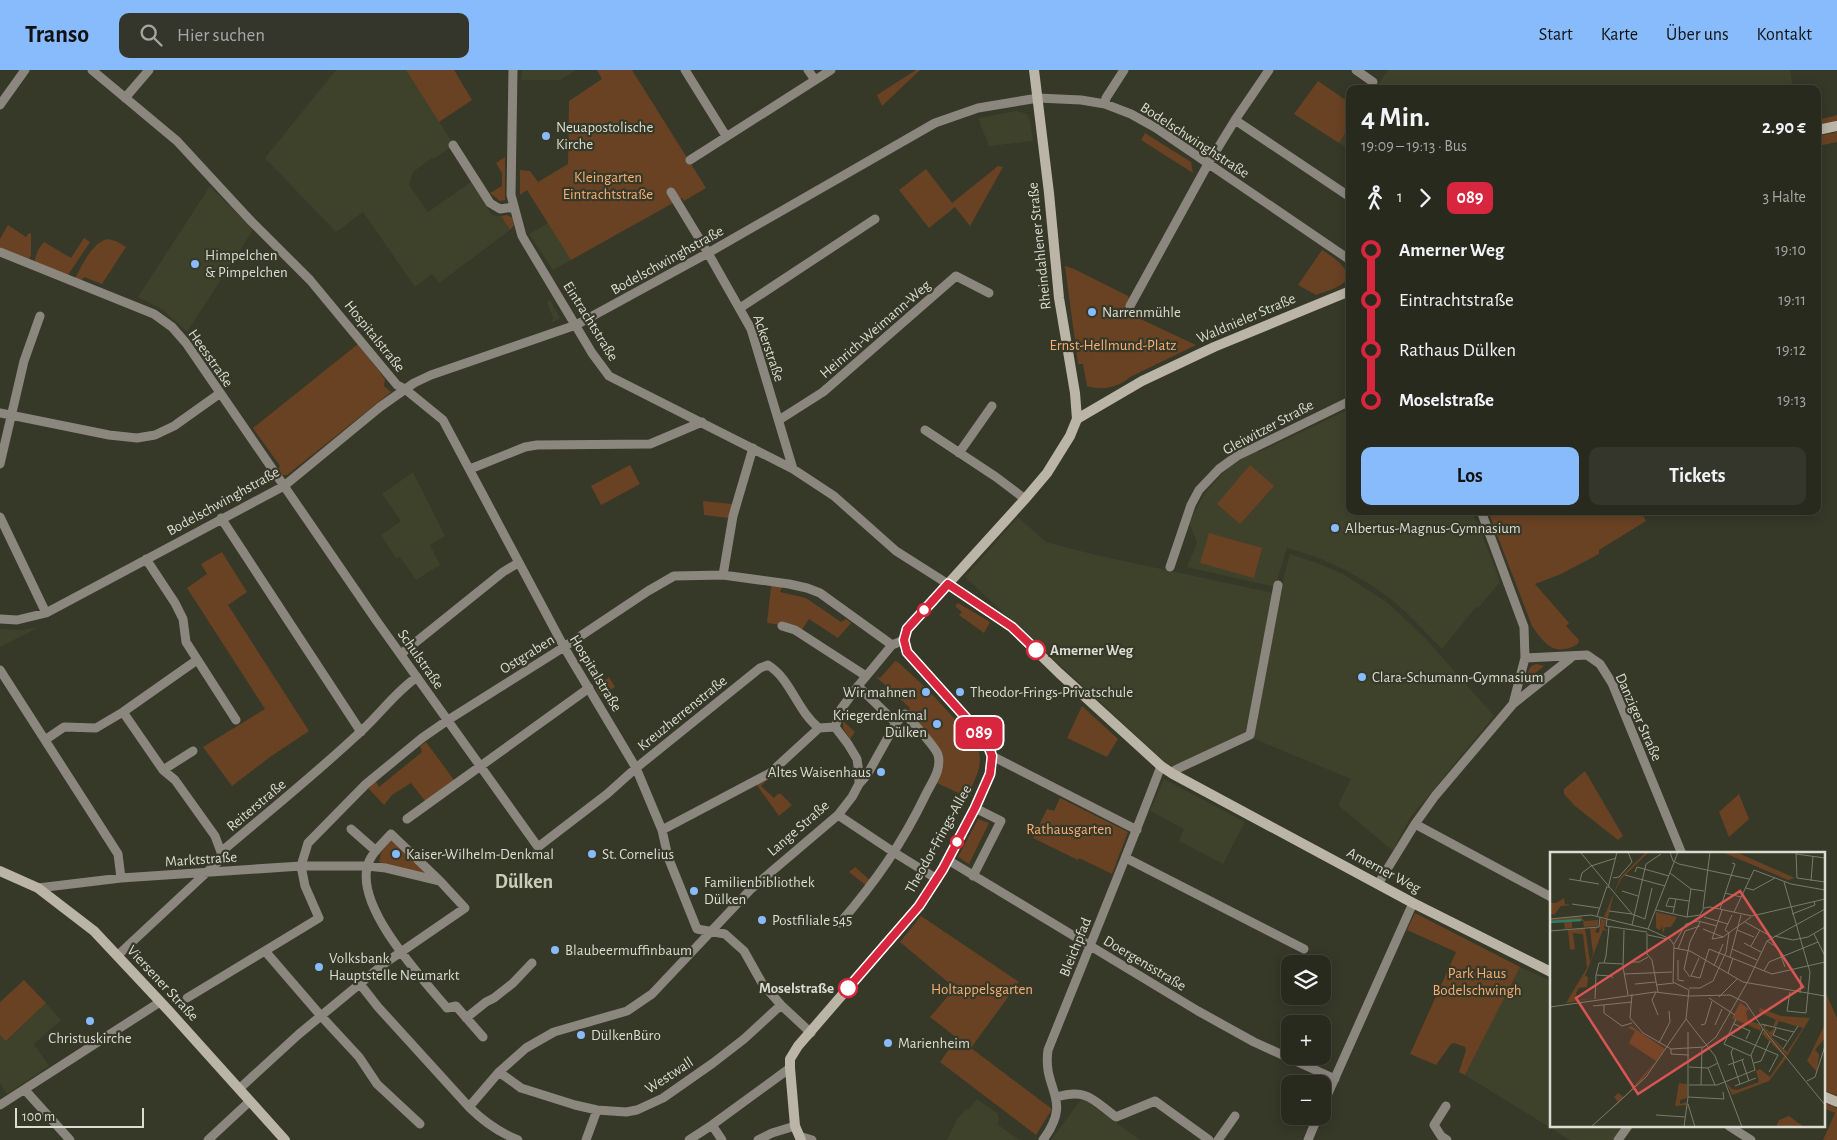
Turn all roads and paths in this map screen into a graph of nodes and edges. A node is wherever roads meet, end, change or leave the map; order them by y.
1 (25, 70) edge
2 (92, 70) edge
3 (149, 70) edge
4 (513, 70) edge
5 (685, 70) edge
6 (808, 70) edge
7 (831, 70) edge
8 (1034, 70) edge
9 (1124, 70) edge
10 (1269, 70) edge
11 (1356, 70) edge
12 (815, 80) junction
13 (1373, 82) dead end
14 (126, 98) junction
15 (1038, 98) junction
16 (1105, 104) junction
17 (0, 105) edge
18 (1235, 120) junction
19 (1837, 126) edge
20 (1821, 129) edge
21 (726, 136) junction
22 (453, 145) dead end
23 (690, 160) dead end
24 (1208, 164) junction
25 (671, 192) dead end
26 (1346, 194) edge
27 (514, 208) junction
28 (875, 219) dead end
29 (0, 252) edge
30 (708, 253) junction
31 (1346, 255) edge
32 (988, 293) dead end
33 (1346, 294) edge
34 (1130, 306) dead end
35 (740, 308) junction
36 (40, 316) dead end
37 (576, 325) junction
38 (405, 389) junction
39 (219, 394) junction
40 (1346, 403) edge
41 (992, 406) dead end
42 (0, 414) edge
43 (12, 416) junction
44 (1076, 419) junction
45 (779, 420) junction
46 (702, 422) junction
47 (925, 430) dead end
48 (753, 448) junction
49 (960, 452) junction
50 (0, 464) edge
51 (470, 469) junction
52 (793, 469) junction
53 (284, 486) junction
54 (1026, 499) junction
55 (1482, 515) edge
56 (0, 517) edge
57 (221, 518) junction
58 (146, 559) junction
59 (518, 563) junction
60 (1170, 567) dead end
61 (723, 575) junction
62 (948, 584) junction
63 (1278, 585) dead end
64 (46, 613) junction
65 (0, 619) edge
66 (782, 626) dead end
67 (904, 640) junction
68 (892, 645) junction
69 (564, 647) junction
70 (401, 654) junction
71 (1572, 657) junction
72 (1525, 658) junction
73 (197, 660) junction
74 (0, 670) edge
75 (866, 676) junction
76 (416, 677) junction
77 (858, 686) junction
78 (589, 688) junction
79 (1513, 704) junction
80 (123, 712) junction
81 (236, 720) dead end
82 (448, 720) junction
83 (896, 723) junction
84 (835, 727) junction
85 (819, 728) junction
86 (361, 732) junction
87 (45, 740) junction
88 (193, 752) dead end
89 (992, 756) junction
90 (480, 766) junction
91 (1161, 766) junction
92 (636, 768) junction
93 (164, 770) junction
94 (1173, 774) junction
95 (859, 784) junction
96 (975, 808) junction
97 (838, 815) junction
98 (407, 819) dead end
99 (1415, 824) junction
100 (351, 829) dead end
101 (662, 830) junction
102 (1137, 830) junction
103 (538, 847) joint
104 (221, 852) junction
105 (376, 852) junction
106 (1681, 852) edge
107 (894, 854) junction
108 (1126, 858) junction
109 (948, 860) junction
110 (301, 866) junction
111 (367, 866) junction
112 (0, 871) edge
113 (206, 873) junction
114 (973, 876) junction
115 (121, 878) junction
116 (937, 879) junction
117 (440, 881) junction
118 (1378, 884) junction
119 (38, 888) junction
120 (1550, 896) edge
121 (1413, 903) junction
122 (840, 923) dead end
123 (711, 932) junction
124 (1090, 946) junction
125 (1304, 949) dead end
126 (265, 951) junction
127 (401, 952) junction
128 (117, 956) junction
129 (532, 963) dead end
130 (1550, 972) edge
131 (360, 984) junction
132 (187, 998) dead end
133 (160, 1002) junction
134 (781, 1005) junction
135 (321, 1016) junction
136 (466, 1018) junction
137 (810, 1033) junction
138 (483, 1037) dead end
139 (790, 1068) junction
140 (500, 1072) junction
141 (1335, 1079) junction
142 (1331, 1088) edge
143 (239, 1089) junction
144 (25, 1090) junction
145 (1824, 1096) edge
146 (1057, 1097) junction
147 (250, 1101) junction
148 (1837, 1102) edge
149 (0, 1106) edge
150 (1446, 1106) dead end
151 (469, 1107) junction
152 (597, 1110) junction
153 (1235, 1116) dead end
154 (420, 1124) dead end
155 (712, 1125) junction
156 (1314, 1125) edge
157 (1627, 1128) edge
158 (1732, 1128) edge
159 (798, 1134) edge
160 (70, 1140) edge
161 (208, 1140) edge
162 (285, 1140) edge
163 (518, 1140) edge
164 (586, 1140) edge
165 (689, 1140) edge
166 (722, 1140) edge
167 (758, 1140) edge
168 (812, 1140) edge
169 (1043, 1140) edge
170 (1209, 1140) edge
171 (1218, 1140) edge
172 (1308, 1140) edge
173 (1447, 1140) edge
174 (1618, 1140) edge
175 (1751, 1140) edge

1 - 17 street
2 - 14 street, Hospitalstraße
3 - 14 street
4 - 27 street, Eintrachtstraße
5 - 21 street
6 - 12 street
7 - 12 street
8 - 15 main road, Rheindahlener Straße
9 - 16 street
10 - 18 street
11 - 13 street
12 - 21 street
14 - 38 street, Hospitalstraße
15 - 16 street, Bodelschwinghstraße
15 - 30 street, Bodelschwinghstraße
15 - 44 main road, Rheindahlener Straße
16 - 24 street, Bodelschwinghstraße
18 - 24 street
18 - 26 street
19 - 20 main road
21 - 23 street
22 - 27 street
24 - 31 street, Bodelschwinghstraße
24 - 34 street
25 - 30 street, Ackerstraße
27 - 37 street, Eintrachtstraße
28 - 35 street
29 - 39 street, Heesstraße
30 - 35 street, Ackerstraße
30 - 37 street, Bodelschwinghstraße
32 - 45 street, Heinrich-Weimann-Weg
33 - 44 main road, Waldnieler Straße
35 - 45 street, Ackerstraße
36 - 43 street
37 - 38 street, Bodelschwinghstraße
37 - 46 street, Eintrachtstraße
38 - 51 street, Hospitalstraße
38 - 53 street, Bodelschwinghstraße
39 - 43 street
39 - 53 street, Heesstraße
40 - 60 street, Gleiwitzer Straße
41 - 49 street
42 - 43 street
43 - 50 street
44 - 54 main road
45 - 52 street, Ackerstraße
46 - 48 street, Eintrachtstraße
46 - 51 street
47 - 49 street
48 - 52 street, Eintrachtstraße
48 - 61 street
49 - 54 street
51 - 59 street, Hospitalstraße
52 - 62 street, Eintrachtstraße
53 - 57 street, Bodelschwinghstraße
53 - 70 street, Schulstraße
54 - 62 main road
55 - 72 street
56 - 64 street
57 - 58 street, Bodelschwinghstraße
57 - 86 street
58 - 64 street, Bodelschwinghstraße
58 - 73 street
59 - 69 street, Hospitalstraße
59 - 70 street
61 - 68 street, Ostgraben
61 - 69 street, Ostgraben
62 - 67 main road
62 - 91 main road, Amerner Weg
63 - 94 street
64 - 65 street, Bodelschwinghstraße
66 - 75 street
67 - 68 street
67 - 89 main road
68 - 75 street
69 - 78 street, Hospitalstraße
69 - 82 street, Ostgraben
70 - 76 street, Schulstraße
71 - 72 street, Danziger Straße
71 - 79 street
71 - 106 street, Danziger Straße
72 - 79 street
73 - 80 street
73 - 81 street
74 - 87 street
75 - 77 street
76 - 82 street, Schulstraße
76 - 86 street, Reiterstraße
77 - 83 street
77 - 84 street
78 - 90 street
78 - 92 street, Hospitalstraße
79 - 99 street
80 - 87 street
80 - 93 street
82 - 90 street, Schulstraße
82 - 110 street, Ostgraben
83 - 95 street, Lange Straße
83 - 107 street
84 - 85 street
84 - 95 street
85 - 92 street, Kreuzherrenstraße
85 - 101 street
86 - 104 street, Reiterstraße
87 - 115 street
88 - 93 street
89 - 96 main road, Theodor-Frings-Allee
89 - 102 street
90 - 98 street
90 - 103 street, Schulstraße
91 - 94 main road, Amerner Weg
91 - 102 street, Bleichpfad
92 - 101 street
92 - 103 street, Kreuzherrenstraße
93 - 104 street
94 - 118 main road, Amerner Weg
95 - 97 street, Lange Straße
96 - 109 main road, Theodor-Frings-Allee
96 - 114 street
97 - 107 street
97 - 123 street, Lange Straße
99 - 118 street
99 - 120 street
100 - 105 street
101 - 123 street
102 - 108 street, Bleichpfad
104 - 113 street, Reiterstraße
105 - 111 street
105 - 117 street
107 - 116 street
107 - 122 street
108 - 124 street, Bleichpfad
108 - 125 street
109 - 114 street, Doergensstraße
109 - 116 main road, Theodor-Frings-Allee
110 - 111 street, Marktstraße
110 - 113 street, Marktstraße
110 - 126 street
111 - 117 street, Marktstraße
111 - 127 street
112 - 119 main road, Viersener Straße
113 - 115 street, Marktstraße
113 - 128 street, Reiterstraße
114 - 124 street, Doergensstraße
115 - 119 street, Marktstraße
116 - 137 main road, Theodor-Frings-Allee
117 - 127 street
118 - 121 main road, Amerner Weg
119 - 128 main road, Viersener Straße
121 - 130 main road, Amerner Weg
121 - 141 street
123 - 134 street
123 - 140 street, Lange Straße
124 - 141 street, Doergensstraße
124 - 146 street, Bleichpfad
126 - 132 street
126 - 135 street
127 - 131 street
127 - 136 street
128 - 133 main road, Viersener Straße
129 - 136 street
131 - 135 street
131 - 151 street
133 - 143 main road, Viersener Straße
133 - 144 street
134 - 137 street
134 - 152 street, Westwall
135 - 143 street
135 - 154 street
136 - 138 street
137 - 139 main road, Theodor-Frings-Allee
139 - 155 street
139 - 159 main road
140 - 151 street, Lange Straße
140 - 152 street, Westwall
141 - 142 street
143 - 147 main road, Viersener Straße
144 - 149 street
144 - 160 street
145 - 148 main road
146 - 169 street, Bleichpfad
146 - 170 street
147 - 161 street
147 - 162 main road, Viersener Straße
150 - 173 street
151 - 163 street
152 - 164 street
153 - 171 street
155 - 165 street
155 - 166 street
156 - 172 street
157 - 174 street
158 - 175 street
159 - 167 street
159 - 168 street

